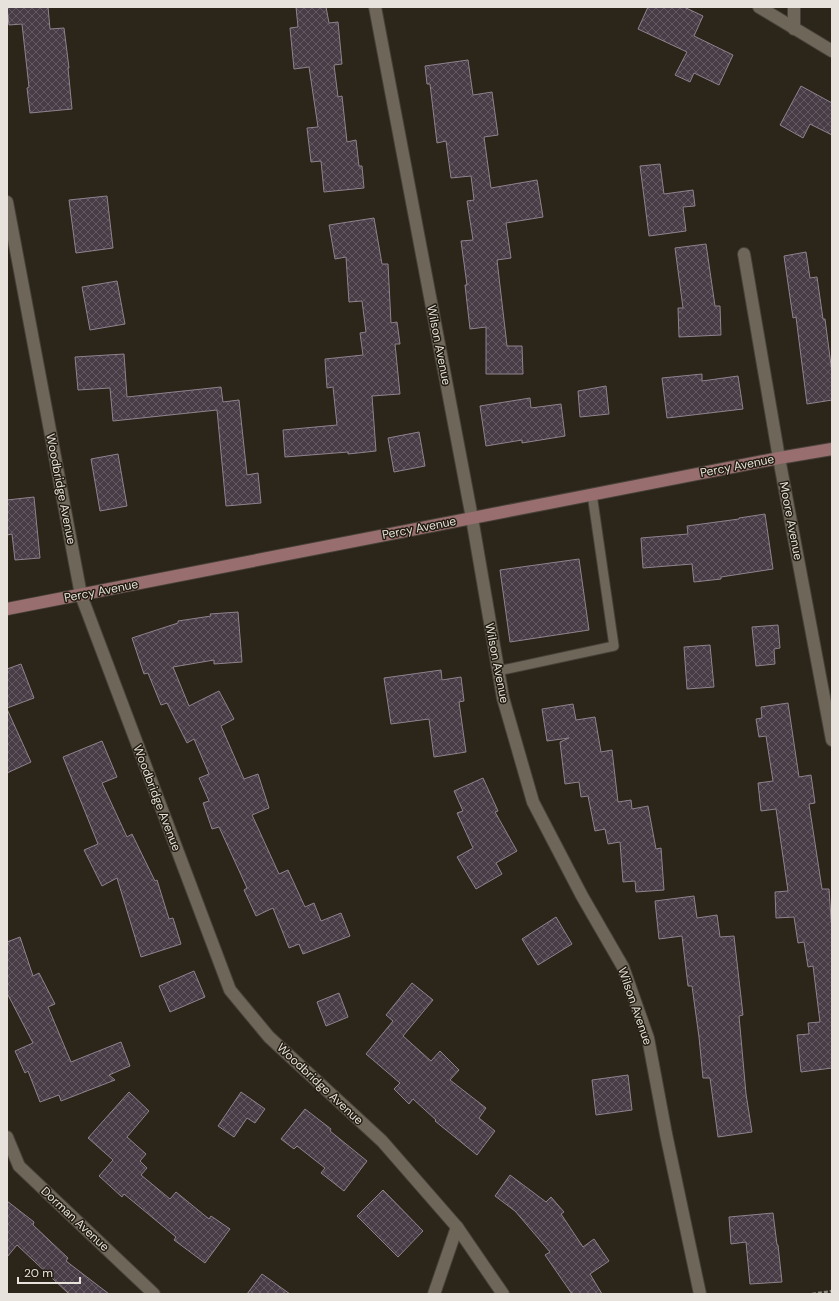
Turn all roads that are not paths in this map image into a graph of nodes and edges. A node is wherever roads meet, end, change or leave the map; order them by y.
1 (375, 7) edge
2 (759, 7) edge
3 (794, 7) edge
4 (794, 29) junction
5 (832, 51) edge
6 (7, 202) edge
7 (744, 254) dead end
8 (832, 448) edge
9 (779, 458) junction
10 (592, 494) junction
11 (472, 518) junction
12 (81, 595) junction
13 (7, 609) edge
14 (498, 671) junction
15 (832, 740) edge
16 (7, 1137) edge
17 (457, 1226) junction
18 (154, 1294) edge
19 (434, 1294) edge
20 (503, 1294) edge
21 (700, 1294) edge

1 - 11 street, Wilson Avenue
2 - 4 street
3 - 4 street
4 - 5 street
6 - 12 street, Woodbridge Avenue
7 - 9 street, Moore Avenue
8 - 9 street, Percy Avenue
9 - 10 street, Percy Avenue
9 - 15 street, Moore Avenue
10 - 11 street, Percy Avenue
10 - 14 lane
11 - 12 street, Percy Avenue
11 - 14 street, Wilson Avenue
12 - 13 street, Percy Avenue
12 - 17 street, Woodbridge Avenue
14 - 21 street, Wilson Avenue
16 - 18 street, Dorman Avenue
17 - 19 street
17 - 20 street, Woodbridge Avenue

